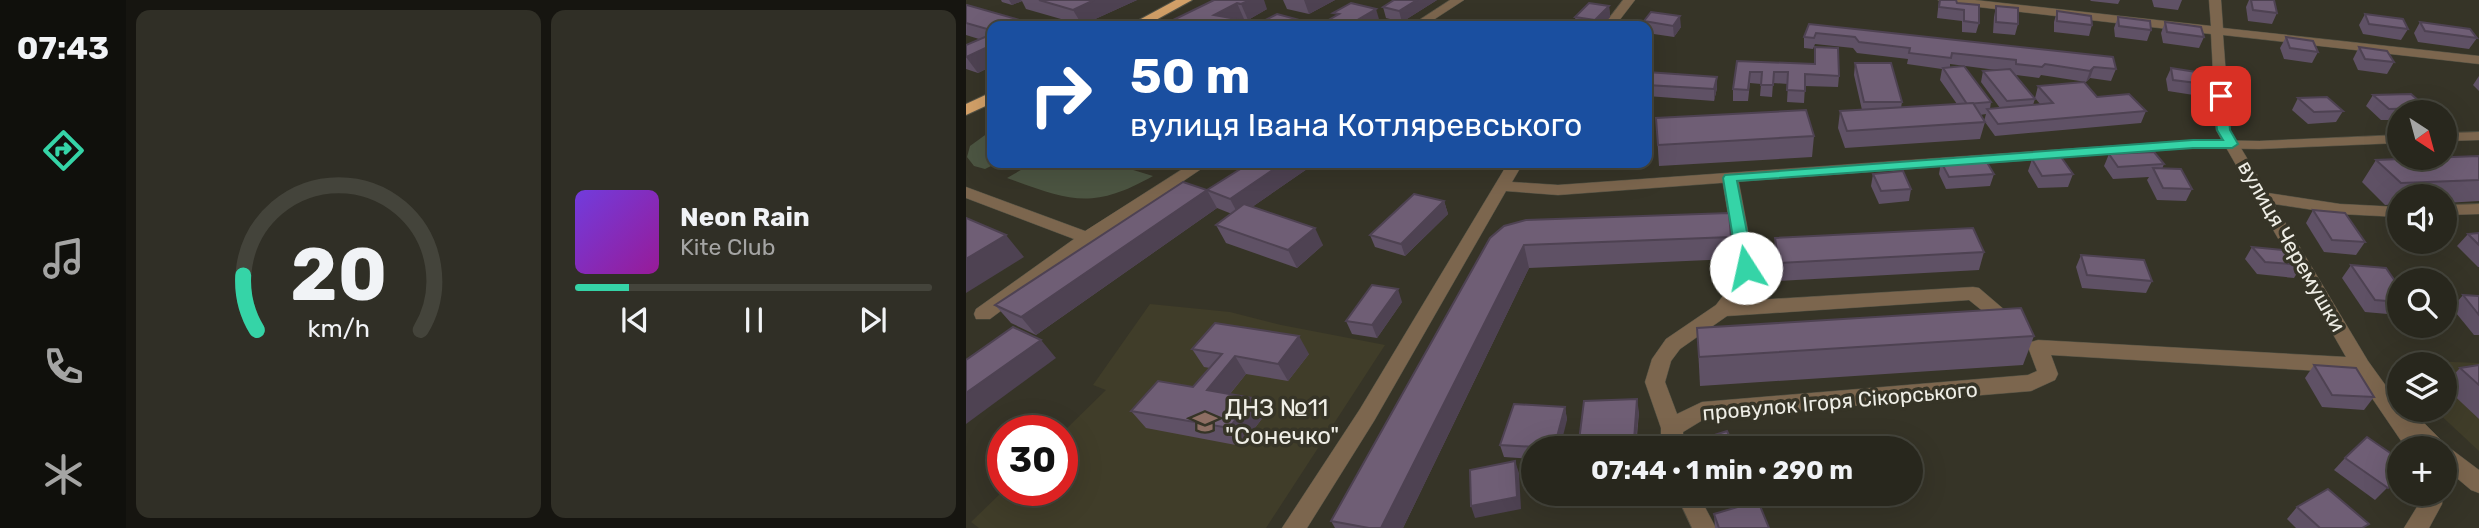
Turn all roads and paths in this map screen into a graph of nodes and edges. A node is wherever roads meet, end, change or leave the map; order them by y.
1 (1186, 0) edge
2 (1458, 0) edge
3 (1629, 0) edge
4 (1944, 0) edge
5 (2215, 0) edge
6 (1145, 21) edge
7 (1424, 21) edge
8 (1613, 21) edge
9 (2216, 32) junction
10 (2479, 61) edge
11 (987, 100) edge
12 (966, 110) edge
13 (2479, 136) edge
14 (2457, 137) edge
15 (2387, 139) edge
16 (2232, 144) junction
17 (1194, 168) edge
18 (1512, 168) edge
19 (1730, 178) junction
20 (1502, 186) junction
21 (966, 192) edge
22 (2263, 197) junction
23 (2457, 210) edge
24 (2387, 211) edge
25 (2477, 211) edge
26 (1087, 238) junction
27 (1723, 310) junction
28 (983, 314) dead end
29 (2038, 347) junction
30 (2361, 366) junction
31 (2387, 400) edge
32 (2410, 422) edge
33 (1671, 436) edge
34 (1674, 436) edge
35 (2424, 436) edge
36 (2457, 465) edge
37 (2479, 483) edge
38 (1694, 506) edge
39 (2430, 506) edge
40 (1294, 528) edge
41 (1704, 528) edge
42 (2416, 528) edge

1 - 6 highway
2 - 7 street
3 - 8 street
4 - 9 street
5 - 9 street, вулиця Черемушки
9 - 10 street
9 - 16 street, вулиця Черемушки
11 - 12 highway
13 - 14 street
15 - 16 street
16 - 19 street
16 - 22 street, вулиця Черемушки
17 - 26 street
18 - 20 street
19 - 20 street
19 - 27 street
20 - 40 street
21 - 26 street
22 - 24 street
22 - 30 street, вулиця Черемушки
23 - 25 street
26 - 28 street
27 - 29 street
27 - 33 street
29 - 30 street
29 - 34 street, провулок Ігоря Сікорського
30 - 31 street, вулиця Черемушки
32 - 35 street, вулиця Черемушки
36 - 37 street
38 - 41 street
39 - 42 street

